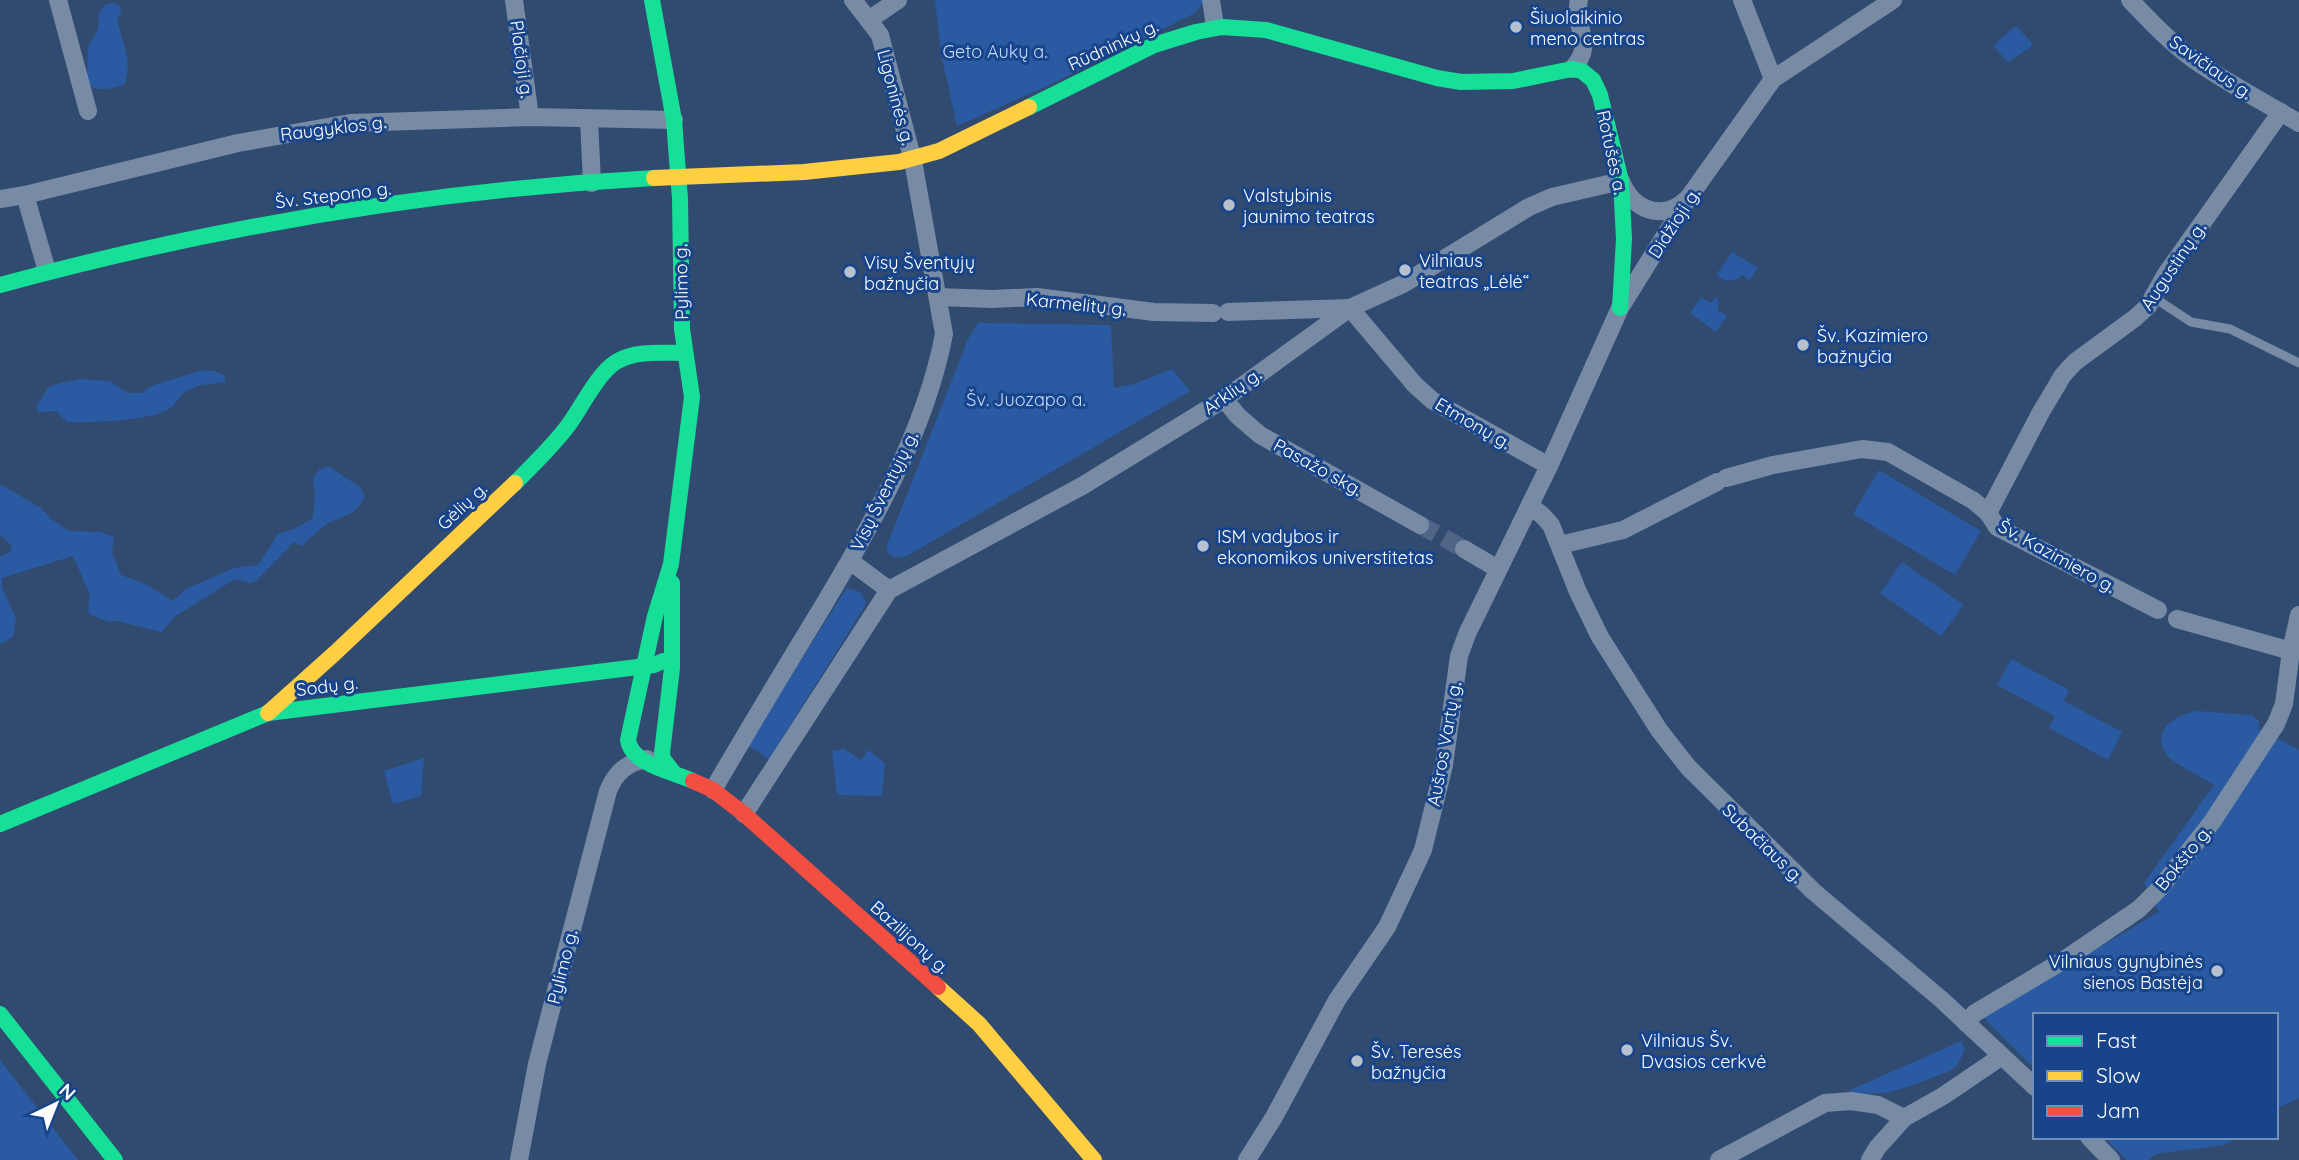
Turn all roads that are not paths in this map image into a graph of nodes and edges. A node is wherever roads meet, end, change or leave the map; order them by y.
1 (58, 0) edge
2 (514, 0) edge
3 (652, 0) edge
4 (853, 0) edge
5 (898, 0) edge
6 (1212, 0) edge
7 (1742, 0) edge
8 (1893, 0) edge
9 (2130, 0) edge
10 (1580, 5) edge
11 (870, 19) junction
12 (1216, 26) junction
13 (1572, 69) junction
14 (1773, 79) junction
15 (88, 111) dead end
16 (2281, 112) junction
17 (530, 117) junction
18 (589, 119) junction
19 (674, 120) junction
20 (2299, 123) edge
21 (913, 161) junction
22 (678, 177) junction
23 (1621, 181) junction
24 (592, 183) junction
25 (25, 195) junction
26 (1689, 197) junction
27 (0, 199) edge
28 (47, 271) junction
29 (0, 285) edge
30 (2154, 297) junction
31 (938, 298) junction
32 (1350, 308) junction
33 (1620, 308) junction
34 (685, 354) junction
35 (2299, 363) edge
36 (1224, 399) junction
37 (1549, 466) junction
38 (1530, 506) junction
39 (1988, 513) junction
40 (1420, 525) tunnel mouth
41 (1560, 545) junction
42 (1464, 549) tunnel mouth
43 (850, 561) junction
44 (671, 564) junction
45 (1498, 569) junction
46 (889, 590) junction
47 (2158, 610) dead end
48 (2299, 615) edge
49 (2177, 619) dead end
50 (673, 651) junction
51 (2291, 651) junction
52 (323, 664) junction
53 (643, 667) junction
54 (326, 694) junction
55 (268, 713) junction
56 (628, 740) junction
57 (662, 753) junction
58 (640, 761) junction
59 (673, 772) junction
60 (614, 776) junction
61 (713, 790) junction
62 (744, 814) junction
63 (0, 824) edge
64 (0, 1014) edge
65 (1966, 1023) junction
66 (2001, 1056) junction
67 (2033, 1085) edge
68 (1904, 1118) junction
69 (2091, 1139) edge
70 (115, 1160) edge
71 (519, 1160) edge
72 (1094, 1160) edge
73 (1247, 1160) edge
74 (1719, 1160) edge
75 (1870, 1160) edge
76 (2111, 1160) edge

1 - 15 street
2 - 17 street, Plačioji g.
3 - 19 main road, Pylimo g.
4 - 11 street, Ligoninės g.
5 - 11 street
6 - 12 street
7 - 14 street
8 - 14 street, Didžioji g.
9 - 16 street, Savičiaus g.
10 - 13 street
11 - 21 street, Ligoninės g.
12 - 13 main road, Rūdninkų g.
12 - 21 main road, Rūdninkų g.
13 - 23 main road, Rotušės a.
14 - 26 street, Didžioji g.
16 - 20 street, Savičiaus g.
16 - 30 street, Augustinų g.
17 - 18 street, Raugyklos g.
17 - 25 street, Raugyklos g.
18 - 19 street, Raugyklos g.
18 - 24 street
19 - 22 main road, Pylimo g.
21 - 22 main road, Rūdninkų g.
21 - 31 street, Visų Šventųjų g.
22 - 24 main road, Šv. Stepono g.
22 - 34 main road, Pylimo g.
23 - 26 street
23 - 32 street, Arklių g.
23 - 33 main road, Rotušės a.
24 - 28 main road, Šv. Stepono g.
25 - 27 street, Raugyklos g.
25 - 28 street
26 - 33 street, Didžioji g.
28 - 29 main road, Šv. Stepono g.
30 - 35 lane
30 - 39 street, Augustinų g.
31 - 32 street, Karmelitų g.
31 - 43 street, Visų Šventųjų g.
32 - 36 street, Arklių g.
32 - 37 street, Etmonų g.
33 - 37 street, Didžioji g.
34 - 44 main road, Pylimo g.
34 - 52 main road, Gėlių g.
36 - 40 street, Pasažo skg.
36 - 46 street, Arklių g.
37 - 38 street, Didžioji g.
38 - 41 street
38 - 45 street, Aušros Vartų g.
39 - 41 street, Šv. Kazimiero g.
39 - 47 street, Šv. Kazimiero g.
41 - 65 street, Subačiaus g.
42 - 45 street
43 - 46 street
43 - 61 street, Visų Šventųjų g.
44 - 50 main road, Pylimo g.
44 - 53 main road, Pylimo g.
45 - 73 street, Aušros Vartų g.
46 - 62 street
48 - 51 street, Bokšto g.
49 - 51 street
50 - 53 main road, Sodų g.
50 - 57 main road, Pylimo g.
51 - 65 street, Bokšto g.
52 - 54 main road
52 - 55 main road, Gėlių g.
53 - 54 main road, Sodų g.
53 - 56 main road, Pylimo g.
54 - 55 main road, Sodų g.
55 - 63 main road, Sodų g.
56 - 58 main road
56 - 60 street, Pylimo g.
57 - 58 street
57 - 59 main road
58 - 59 main road, Bazilijonų g.
58 - 60 street
59 - 61 main road, Bazilijonų g.
60 - 71 street, Pylimo g.
61 - 62 main road, Bazilijonų g.
62 - 72 main road, Bazilijonų g.
64 - 70 main road
65 - 66 street, Subačiaus g.
66 - 67 street, Subačiaus g.
66 - 68 street
68 - 74 street
68 - 75 street
69 - 76 street

